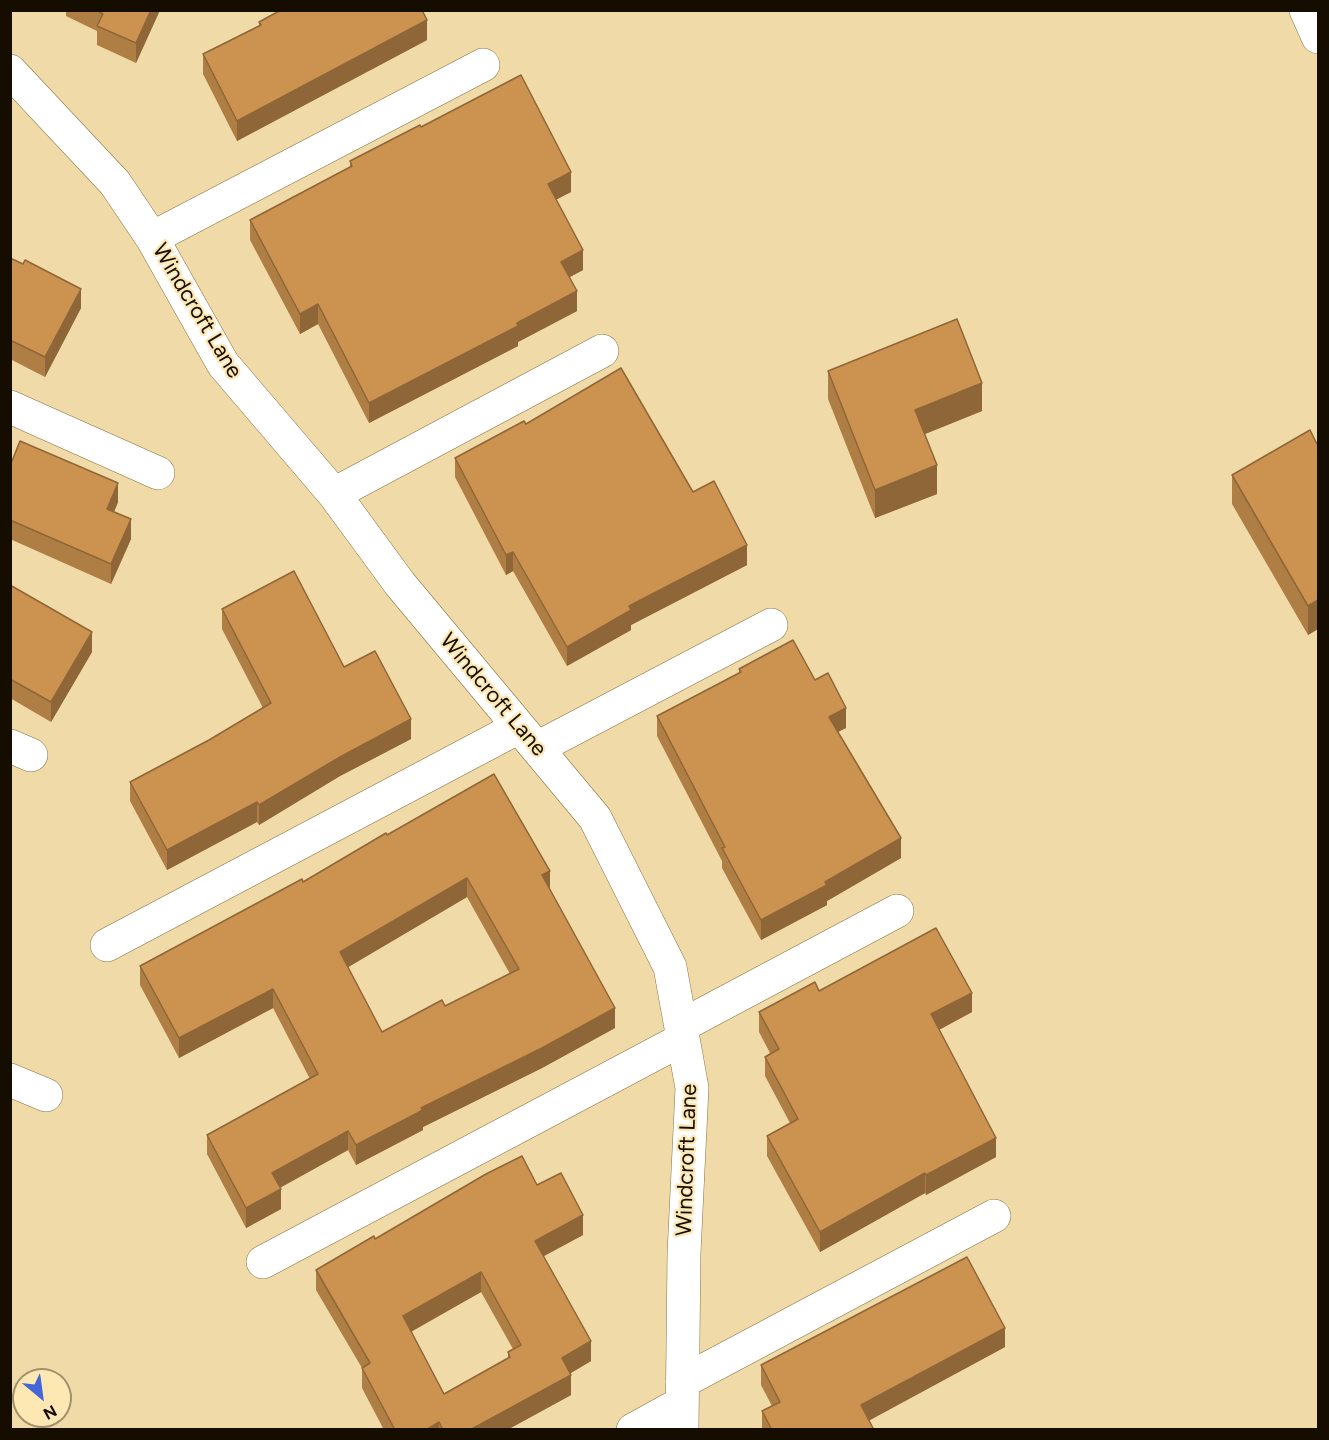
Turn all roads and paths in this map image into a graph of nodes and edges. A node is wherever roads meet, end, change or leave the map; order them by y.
1 (1306, 10) edge
2 (1318, 37) edge
3 (483, 65) dead end
4 (10, 72) edge
5 (152, 238) junction
6 (602, 351) dead end
7 (10, 408) edge
8 (158, 473) dead end
9 (334, 494) junction
10 (771, 625) dead end
11 (528, 737) junction
12 (897, 910) dead end
13 (106, 945) dead end
14 (682, 1032) junction
15 (10, 1080) edge
16 (46, 1095) dead end
17 (994, 1216) dead end
18 (263, 1262) dead end
19 (682, 1405) edge
20 (633, 1430) edge

1 - 2 street
3 - 5 street
4 - 5 street, Windcroft Lane
5 - 9 street, Windcroft Lane
6 - 9 street
7 - 8 street
9 - 11 street, Windcroft Lane
10 - 11 street
11 - 13 street
11 - 14 street, Windcroft Lane
12 - 14 street
14 - 18 street
14 - 19 street, Windcroft Lane
15 - 16 street
17 - 19 street
19 - 20 street

